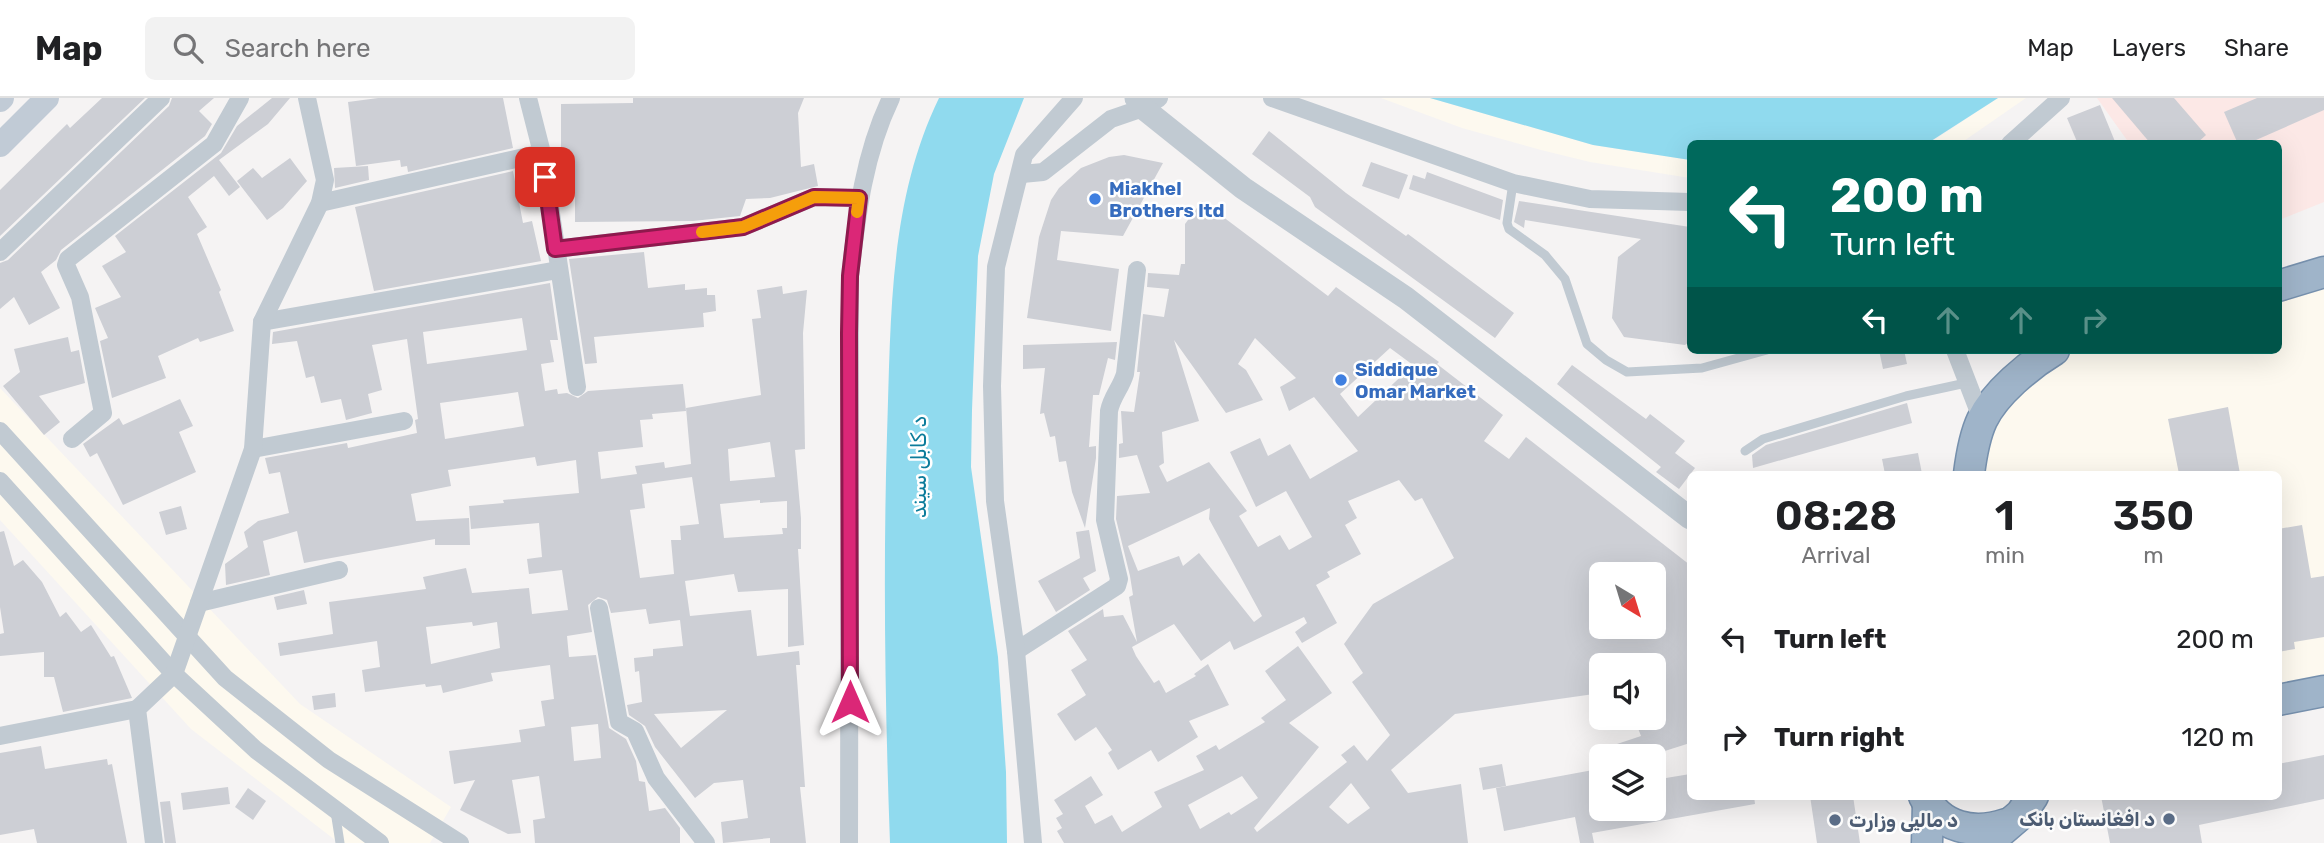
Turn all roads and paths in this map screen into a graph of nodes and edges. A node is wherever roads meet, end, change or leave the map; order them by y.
1 (47, 98) edge
2 (161, 98) edge
3 (240, 98) edge
4 (307, 98) edge
5 (528, 98) edge
6 (891, 98) edge
7 (1074, 98) edge
8 (1272, 98) edge
9 (2061, 98) edge
10 (1146, 101) edge
11 (2014, 140) edge
12 (0, 145) edge
13 (542, 153) junction
14 (1022, 174) junction
15 (1513, 183) junction
16 (859, 198) junction
17 (1687, 202) edge
18 (320, 203) junction
19 (555, 249) junction
20 (0, 252) edge
21 (558, 270) junction
22 (1137, 270) dead end
23 (2324, 272) edge
24 (2282, 285) edge
25 (262, 322) junction
26 (1753, 354) edge
27 (1956, 354) edge
28 (2049, 354) edge
29 (1966, 383) junction
30 (577, 387) dead end
31 (1982, 420) junction
32 (404, 421) dead end
33 (0, 431) edge
34 (72, 439) dead end
35 (253, 449) junction
36 (1745, 451) dead end
37 (1970, 471) edge
38 (0, 481) edge
39 (1687, 516) edge
40 (339, 570) dead end
41 (199, 603) junction
42 (600, 608) dead end
43 (187, 638) junction
44 (1016, 651) junction
45 (174, 674) junction
46 (2324, 691) edge
47 (2282, 699) edge
48 (137, 709) junction
49 (2324, 711) edge
50 (2282, 717) edge
51 (0, 736) edge
52 (1926, 800) edge
53 (2030, 800) edge
54 (335, 811) junction
55 (1997, 833) edge
56 (154, 843) edge
57 (340, 843) edge
58 (380, 843) edge
59 (460, 843) edge
60 (706, 843) edge
61 (849, 843) edge
62 (1033, 843) edge
63 (1927, 843) edge

1 - 12 main road
2 - 20 street
3 - 34 street
4 - 18 street
5 - 13 street
6 - 16 street
7 - 14 street
8 - 15 street
9 - 11 street
10 - 14 street
10 - 39 street
13 - 18 street
13 - 19 street
14 - 44 street
15 - 17 street
15 - 26 lane
16 - 19 street
16 - 61 street
18 - 25 street
19 - 21 street
21 - 25 street
21 - 30 street
22 - 44 street
23 - 24 highway
25 - 35 street
27 - 29 street
28 - 31 highway
29 - 31 street
29 - 36 lane
31 - 37 highway
32 - 35 street
33 - 43 street
35 - 41 street
38 - 45 street
40 - 41 street
41 - 43 street
42 - 60 street
43 - 45 street
43 - 59 street
44 - 62 street
45 - 48 street
45 - 54 street
46 - 47 highway
48 - 51 street
48 - 56 street
49 - 50 highway
52 - 55 highway
52 - 63 highway
53 - 55 highway
54 - 57 lane
54 - 58 street

